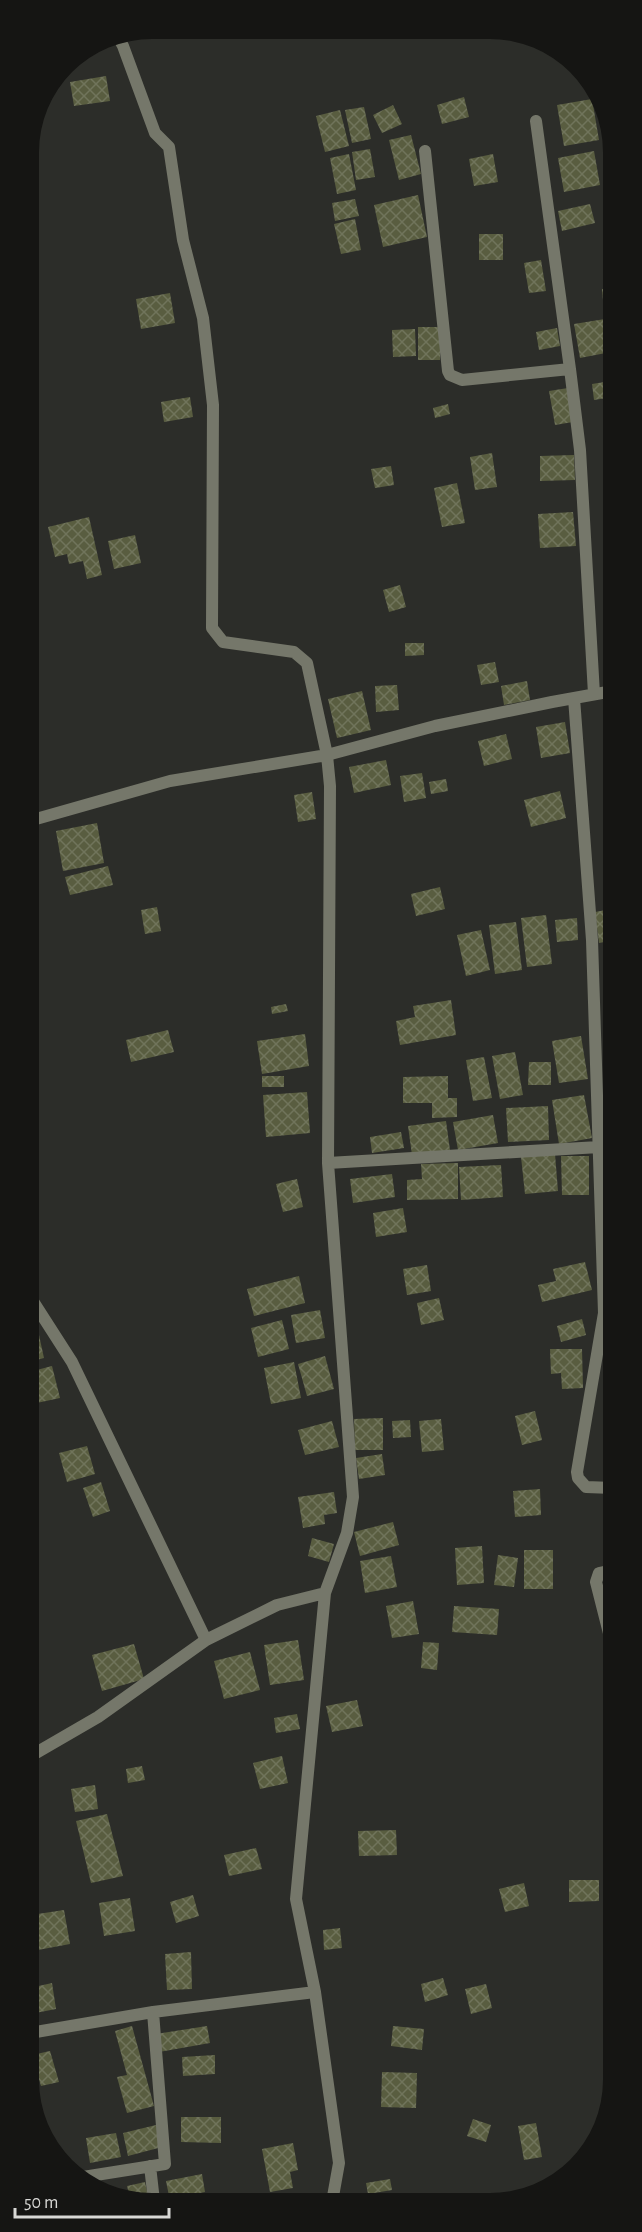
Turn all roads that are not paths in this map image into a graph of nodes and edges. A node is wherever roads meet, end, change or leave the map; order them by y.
1 (122, 43) edge
2 (536, 121) dead end
3 (424, 151) dead end
4 (570, 369) junction
5 (603, 693) edge
6 (594, 694) junction
7 (574, 698) junction
8 (327, 755) junction
9 (39, 818) edge
10 (599, 1147) junction
11 (328, 1163) junction
12 (603, 1280) edge
13 (39, 1311) edge
14 (603, 1319) edge
15 (603, 1488) edge
16 (603, 1572) edge
17 (325, 1593) junction
18 (603, 1610) edge
19 (206, 1641) junction
20 (39, 1751) edge
21 (315, 1992) junction
22 (153, 2012) junction
23 (39, 2031) edge
24 (150, 2166) junction
25 (91, 2176) edge
26 (153, 2193) edge
27 (334, 2193) edge

1 - 8 street
2 - 4 street
3 - 4 street
4 - 6 street
5 - 6 street
6 - 7 street
7 - 8 street
7 - 10 street
8 - 9 street
8 - 11 street
10 - 11 street
10 - 12 street
11 - 17 street
13 - 19 street
14 - 15 street
16 - 18 street
17 - 19 street
17 - 21 street
19 - 20 street
21 - 22 street
21 - 27 street
22 - 23 street
22 - 24 street
24 - 25 street
24 - 26 street

